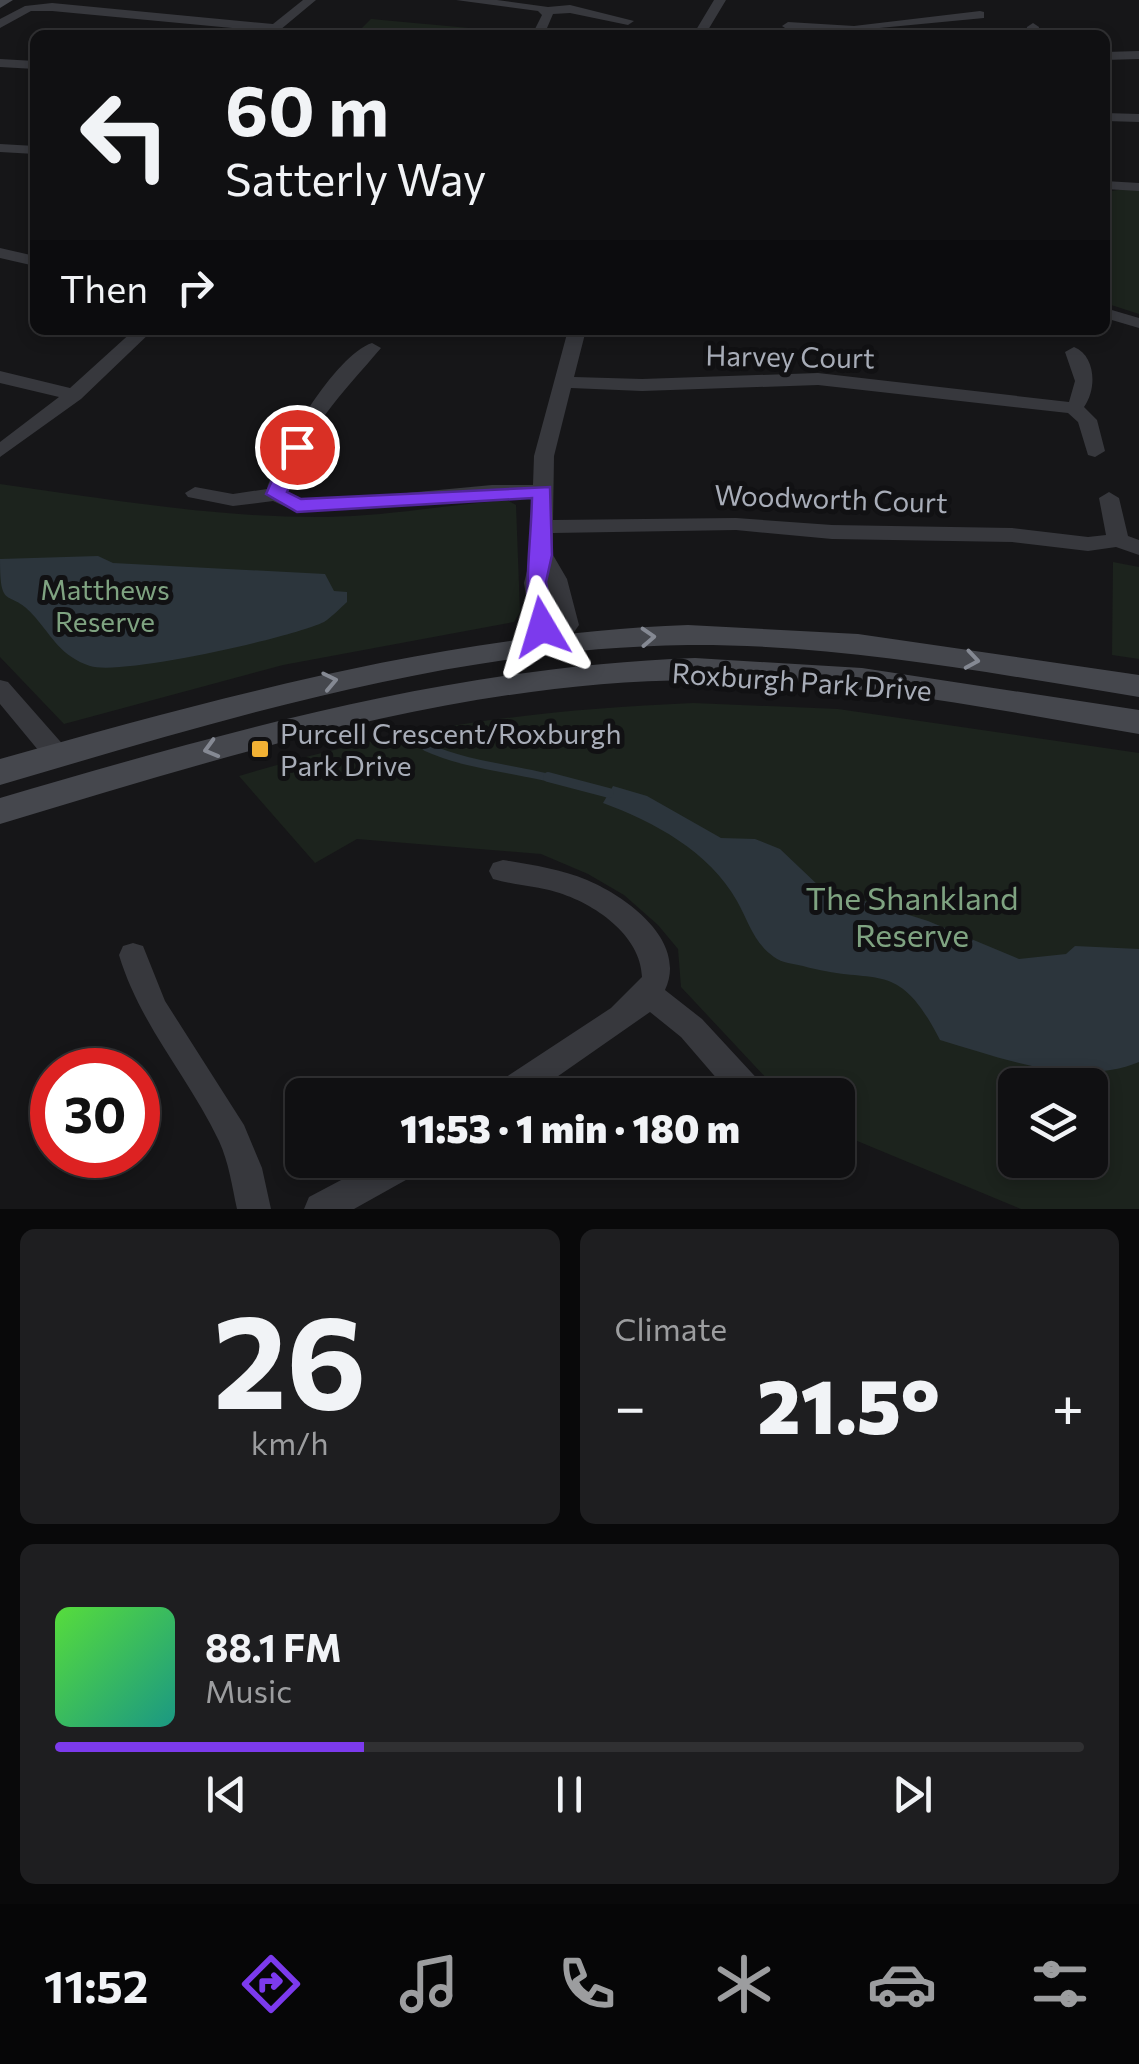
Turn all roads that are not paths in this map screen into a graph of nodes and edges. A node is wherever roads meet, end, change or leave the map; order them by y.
1 (310, 0) edge
2 (462, 0) edge
3 (706, 0) edge
4 (720, 0) edge
5 (548, 11) junction
6 (980, 14) dead end
7 (628, 21) dead end
8 (704, 21) junction
9 (0, 24) edge
10 (788, 26) dead end
11 (261, 30) edge
12 (272, 30) edge
13 (540, 30) edge
14 (701, 30) edge
15 (833, 30) edge
16 (869, 30) edge
17 (1139, 55) edge
18 (1110, 56) edge
19 (4, 62) edge
20 (30, 65) edge
21 (1110, 117) edge
22 (1139, 118) edge
23 (0, 148) edge
24 (30, 150) edge
25 (1110, 185) edge
26 (1139, 188) edge
27 (0, 253) edge
28 (30, 260) edge
29 (1110, 315) edge
30 (1139, 323) edge
31 (139, 335) edge
32 (576, 335) edge
33 (372, 348) dead end
34 (1074, 352) dead end
35 (0, 377) edge
36 (564, 382) junction
37 (74, 394) junction
38 (1074, 408) junction
39 (0, 451) edge
40 (1095, 451) dead end
41 (543, 491) junction
42 (195, 493) dead end
43 (276, 494) junction
44 (1109, 498) dead end
45 (541, 527) junction
46 (1128, 544) edge
47 (556, 636) junction
48 (563, 676) junction
49 (1132, 685) edge
50 (0, 688) edge
51 (1133, 721) edge
52 (57, 755) junction
53 (0, 772) edge
54 (0, 811) edge
55 (503, 871) dead end
56 (133, 956) dead end
57 (648, 995) junction
58 (529, 1078) edge
59 (735, 1078) edge
60 (377, 1178) edge
61 (254, 1209) edge
62 (321, 1209) edge

1 - 12 street
2 - 5 street
3 - 8 street
4 - 8 street
5 - 7 street
5 - 13 street
6 - 16 street
8 - 14 street
9 - 11 street
10 - 15 street
17 - 18 street
19 - 20 street
21 - 22 street
23 - 24 street
25 - 26 street
27 - 28 street
29 - 30 street
31 - 37 street
32 - 36 street
33 - 43 street
34 - 38 street
35 - 37 street
36 - 38 street, Harvey Court
36 - 41 street
37 - 39 street
38 - 40 street
41 - 43 street
41 - 45 street
42 - 43 street
44 - 46 street, Woodworth Court
45 - 46 street, Woodworth Court
45 - 47 street
47 - 48 street
47 -> 49 street, Roxburgh Park Drive
52 -> 47 street, Roxburgh Park Drive
48 - 51 street, Roxburgh Park Drive
48 -> 54 street, Roxburgh Park Drive
50 - 52 street
52 - 53 street, Roxburgh Park Drive
55 - 57 street
56 - 61 street
57 - 58 street
57 - 59 street
60 - 62 street

